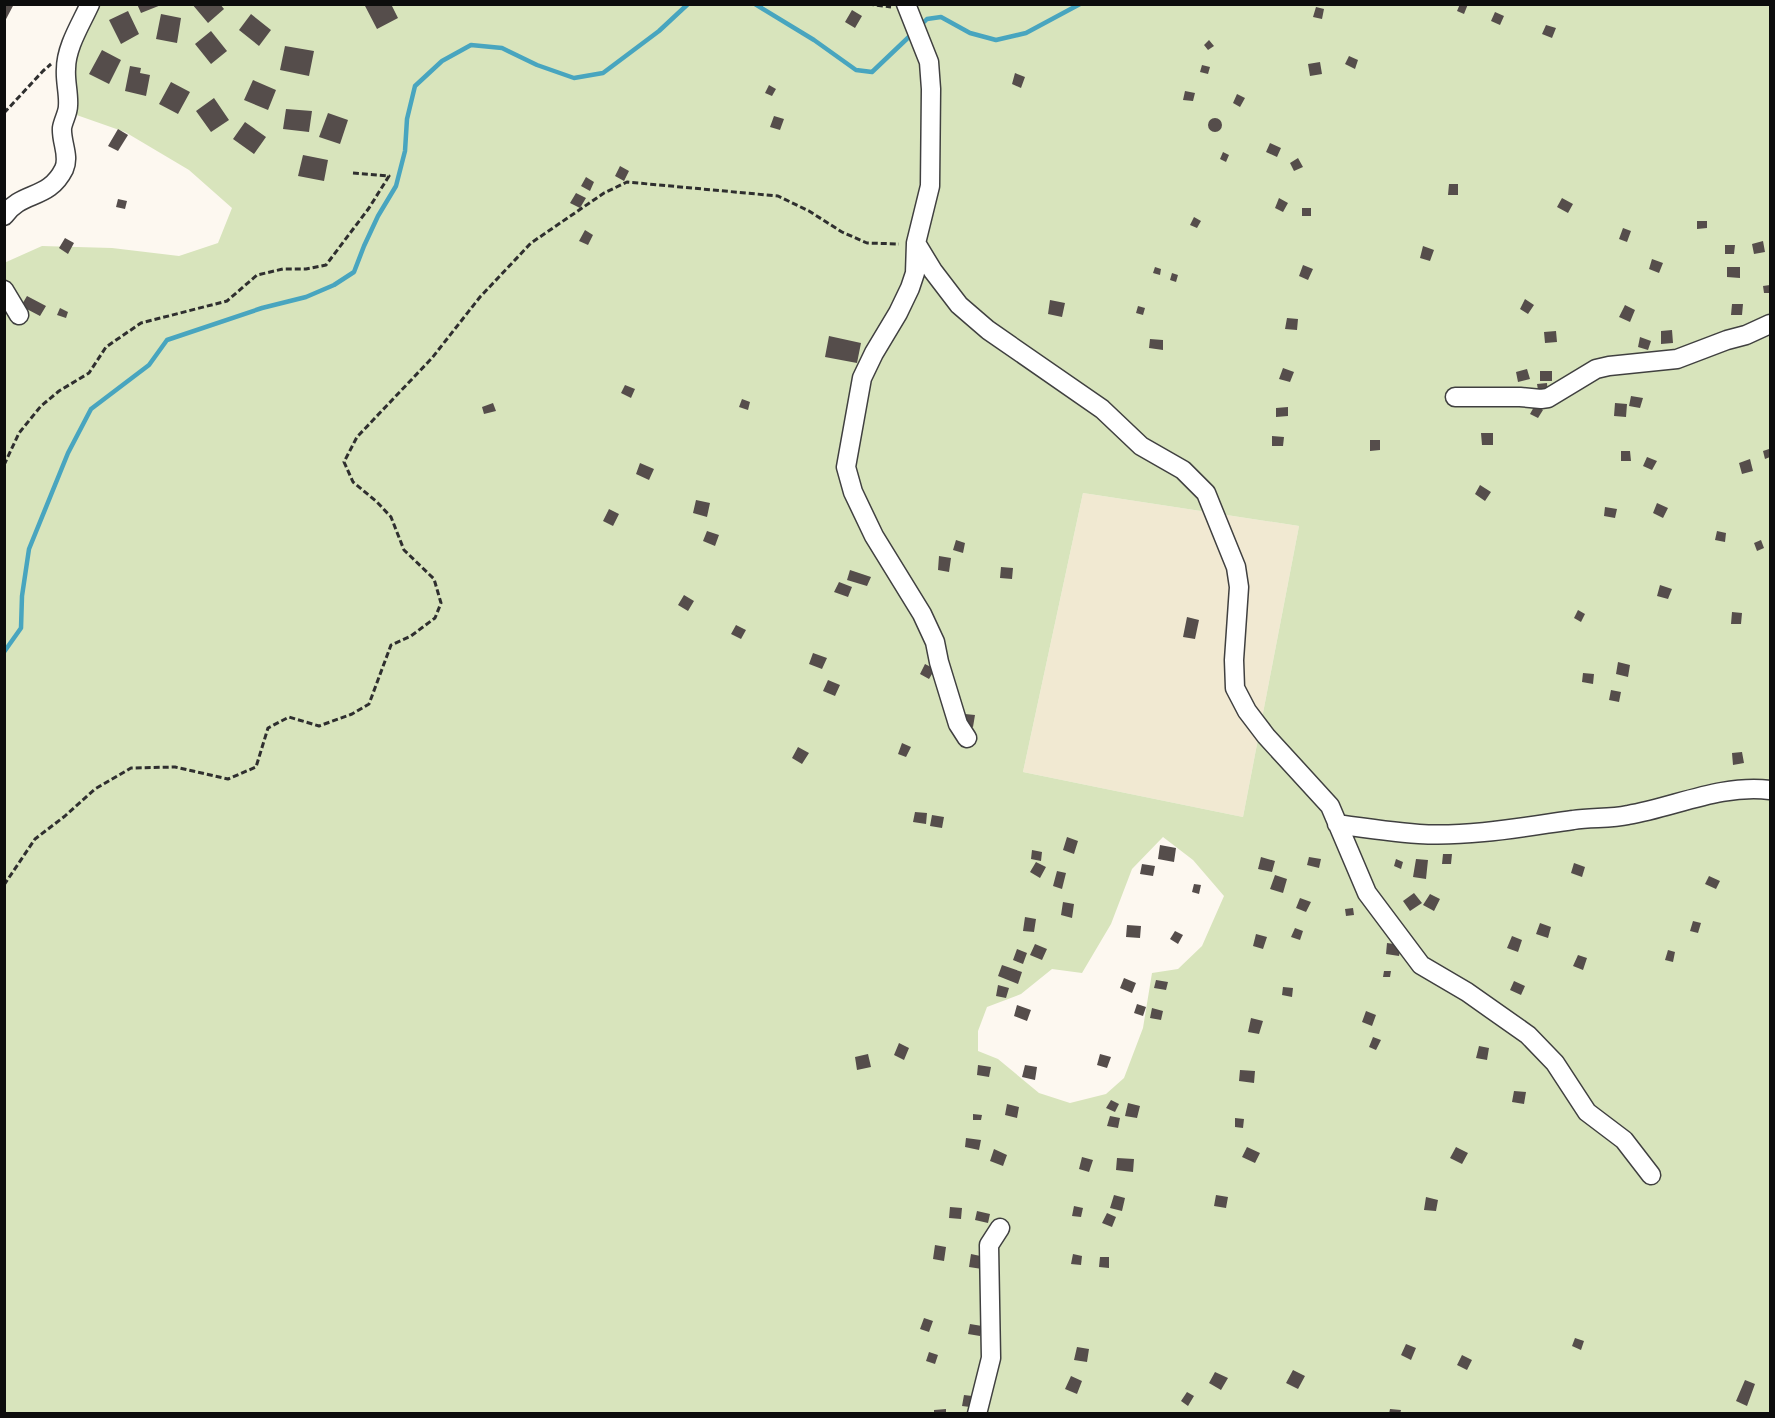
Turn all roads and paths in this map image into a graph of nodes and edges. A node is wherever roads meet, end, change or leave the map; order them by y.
1 (90, 4) edge
2 (868, 4) edge
3 (907, 7) edge
4 (69, 50) junction
5 (4, 112) edge
6 (353, 173) dead end
7 (4, 216) edge
8 (916, 243) junction
9 (4, 290) edge
10 (19, 315) dead end
11 (1770, 324) edge
12 (1455, 397) dead end
13 (4, 465) edge
14 (967, 738) dead end
15 (1770, 790) edge
16 (1337, 825) junction
17 (4, 885) edge
18 (1651, 1175) dead end
19 (1000, 1228) dead end
20 (977, 1413) edge

1 - 4 street
2 - 3 path
3 - 8 street
4 - 5 path
4 - 7 street
6 - 13 path
8 - 14 street
8 - 16 street
8 - 17 path
9 - 10 street
11 - 12 street
15 - 16 street
16 - 18 street
19 - 20 street

